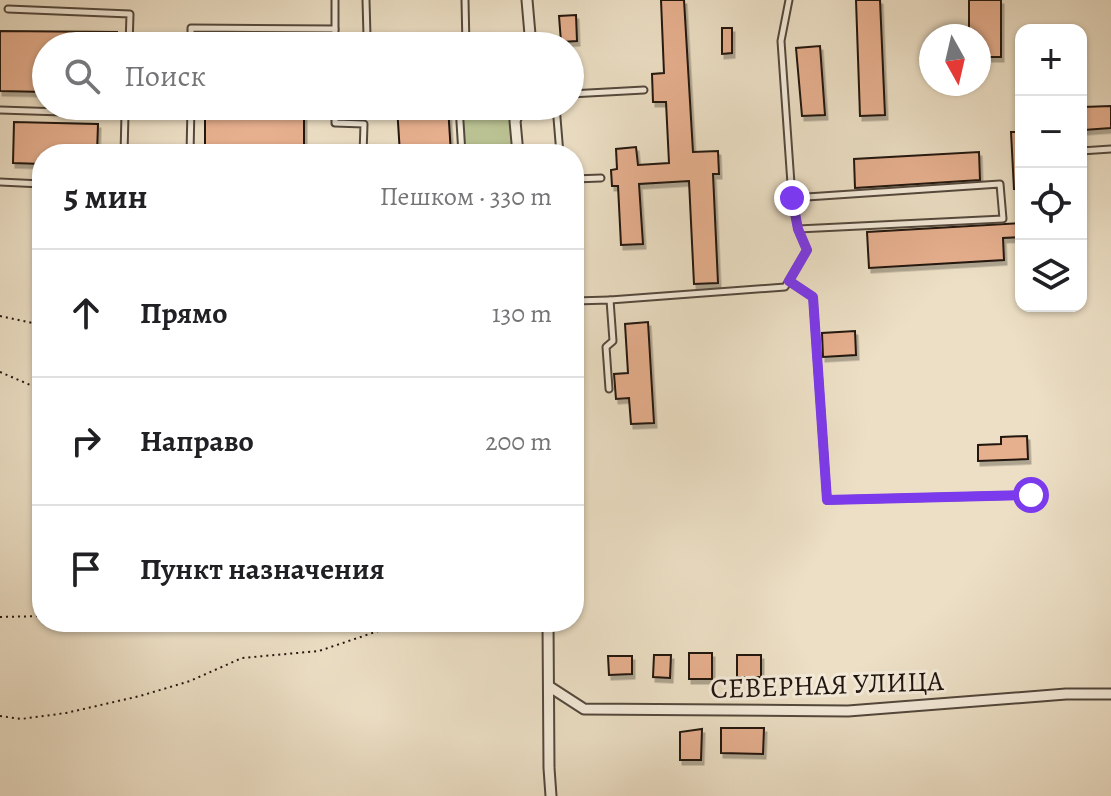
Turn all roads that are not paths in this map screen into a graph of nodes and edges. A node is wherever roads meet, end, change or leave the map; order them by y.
1 (335, 0) edge
2 (366, 0) edge
3 (465, 0) edge
4 (527, 0) edge
5 (789, 0) edge
6 (8, 9) dead end
7 (335, 29) joint
8 (129, 32) edge
9 (191, 32) edge
10 (367, 32) edge
11 (466, 32) edge
12 (530, 32) edge
13 (644, 90) dead end
14 (584, 93) edge
15 (0, 110) edge
16 (32, 111) edge
17 (125, 120) edge
18 (191, 120) edge
19 (335, 120) edge
20 (460, 120) edge
21 (515, 120) edge
22 (557, 120) edge
23 (124, 144) edge
24 (190, 144) edge
25 (363, 144) edge
26 (461, 144) edge
27 (517, 144) edge
28 (559, 144) edge
29 (1111, 149) edge
30 (1087, 151) edge
31 (601, 178) dead end
32 (584, 179) edge
33 (0, 182) edge
34 (32, 184) edge
35 (792, 198) junction
36 (798, 229) junction
37 (789, 281) junction
38 (610, 300) junction
39 (584, 301) edge
40 (609, 389) dead end
41 (1031, 495) dead end
42 (548, 632) edge
43 (550, 687) junction
44 (1111, 694) edge
45 (551, 796) edge

1 - 7 lane
2 - 10 lane
3 - 11 lane
4 - 12 street
5 - 35 lane
6 - 8 lane
7 - 9 lane
13 - 14 lane
15 - 16 lane
17 - 23 lane
18 - 24 lane
19 - 25 lane
20 - 26 lane
21 - 27 street
22 - 28 lane
29 - 30 lane
31 - 32 lane
33 - 34 lane
35 - 36 lane
35 - 36 lane
36 - 37 lane
37 - 38 lane
37 - 41 lane
38 - 39 lane
38 - 40 lane
42 - 43 street
43 - 44 street, СЕВЕРНАЯ УЛИЦА
43 - 45 street

